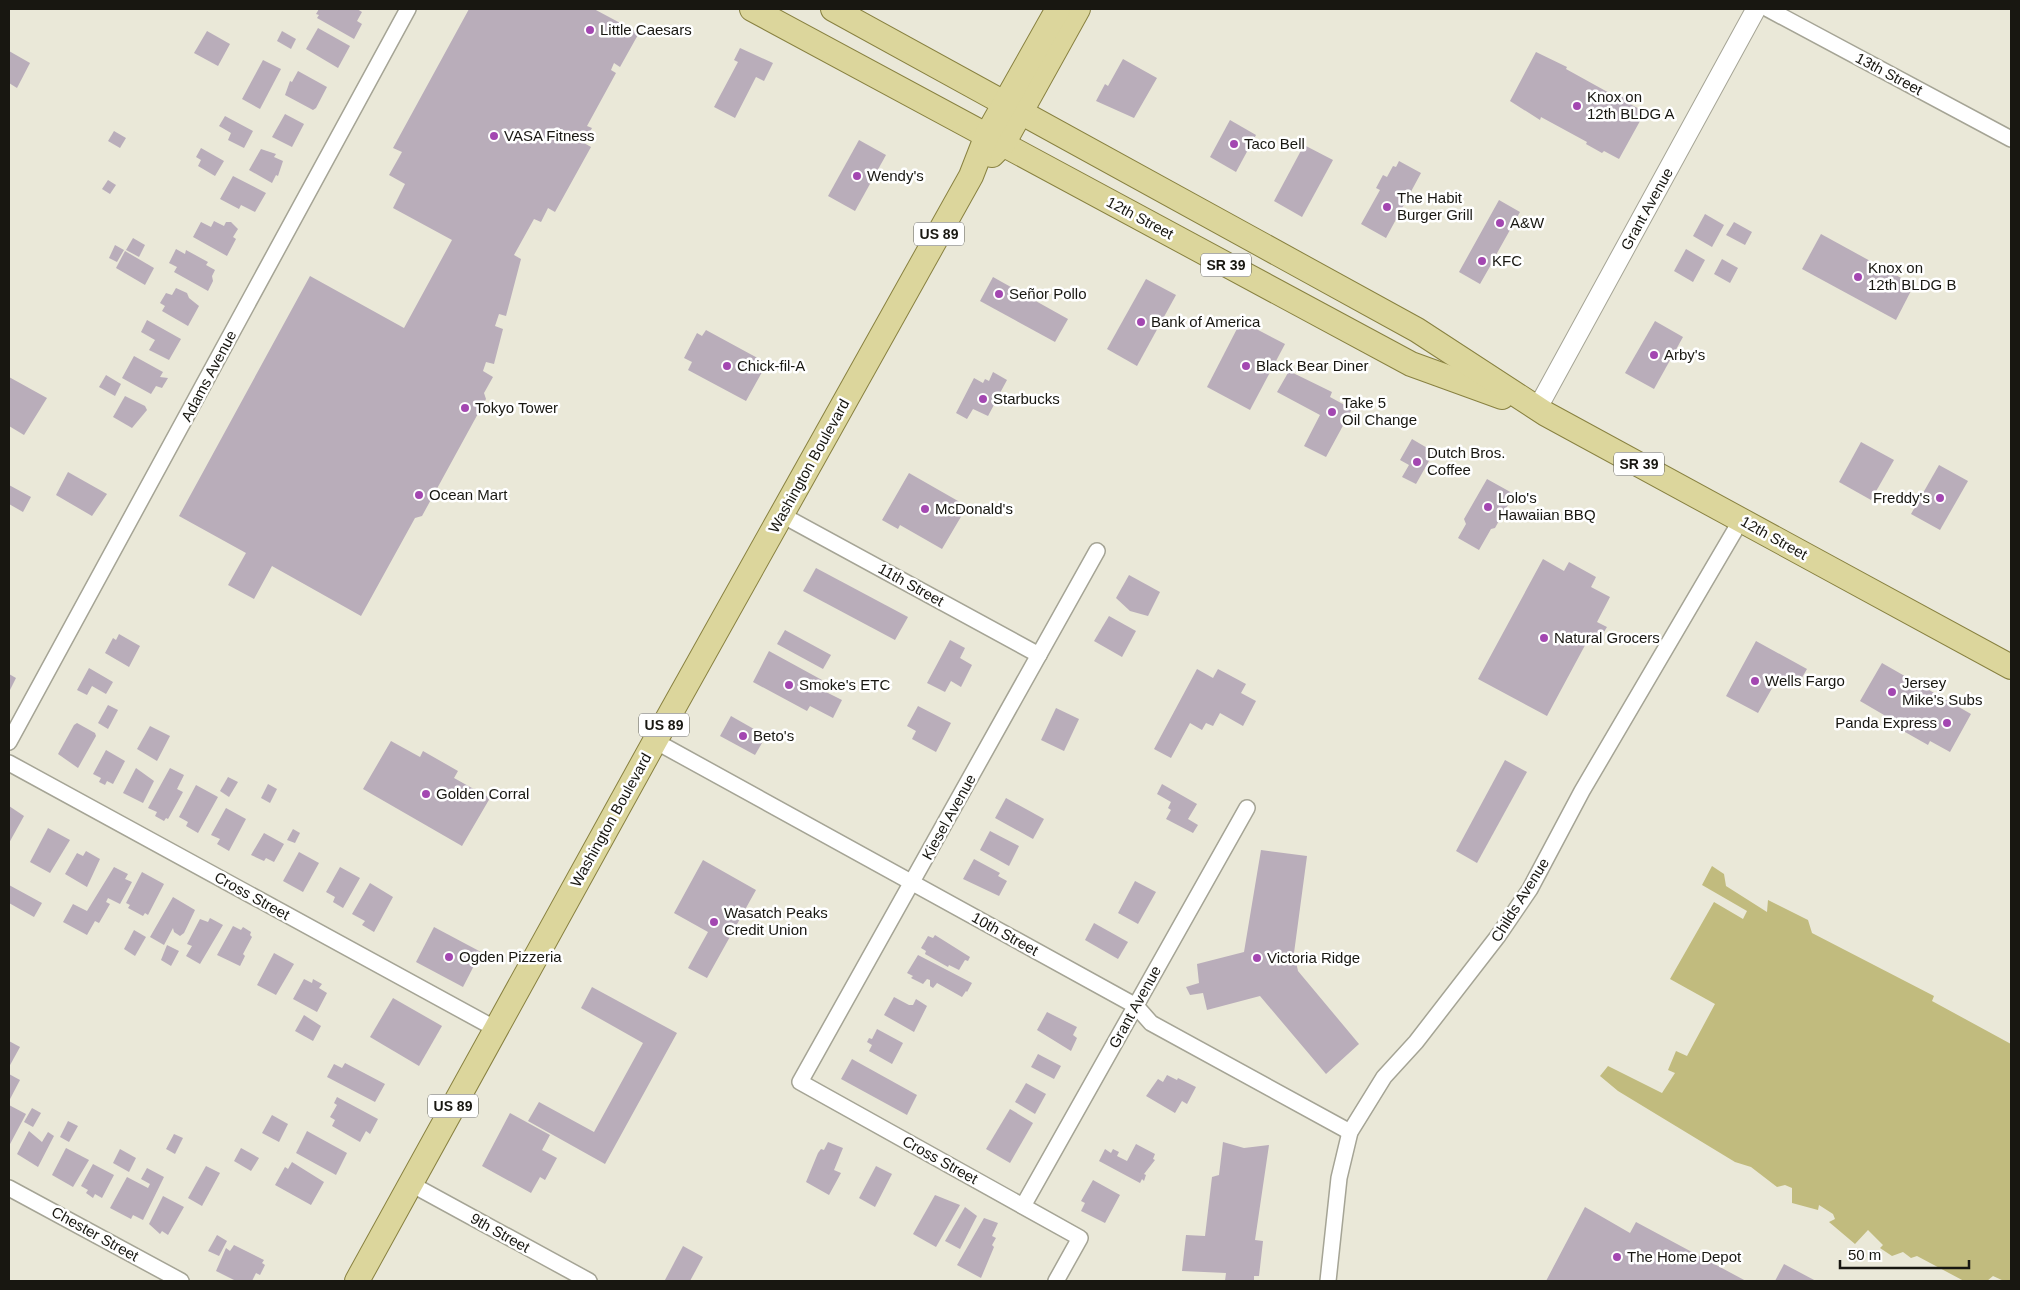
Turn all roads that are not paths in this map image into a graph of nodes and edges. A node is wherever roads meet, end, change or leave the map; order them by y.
1 (408, 9) edge
2 (752, 9) edge
3 (834, 9) edge
4 (1058, 9) edge
5 (1078, 9) edge
6 (1756, 9) edge
7 (1768, 9) edge
8 (1013, 108) junction
9 (2011, 139) edge
10 (995, 140) junction
11 (1537, 409) junction
12 (782, 515) junction
13 (1741, 520) junction
14 (1097, 551) dead end
15 (1039, 655) junction
16 (2011, 667) edge
17 (655, 741) junction
18 (9, 742) edge
19 (9, 763) edge
20 (1247, 808) dead end
21 (912, 882) junction
22 (1136, 1006) junction
23 (496, 1029) junction
24 (800, 1082) joint
25 (1350, 1132) junction
26 (411, 1184) junction
27 (9, 1188) edge
28 (1023, 1206) junction
29 (180, 1281) edge
30 (357, 1281) edge
31 (589, 1281) edge
32 (1056, 1281) edge
33 (1328, 1281) edge

1 - 18 street, Adams Avenue
2 - 10 main road, 12th Street / SR 39
3 - 8 main road, 12th Street / SR 39
4 - 8 main road, Washington Boulevard / US 89
5 - 8 main road, Washington Boulevard / US 89
6 - 11 street, Grant Avenue
7 - 9 street, 13th Street
8 - 10 main road, Washington Boulevard / US 89
8 - 11 main road, 12th Street / SR 39
10 - 11 main road, 12th Street / SR 39
10 - 12 main road, Washington Boulevard / US 89
11 - 13 main road, 12th Street / SR 39
12 - 15 street, 11th Street
12 - 17 main road, Washington Boulevard / US 89
13 - 16 main road, 12th Street / SR 39
13 - 25 street, Childs Avenue
14 - 15 street, Kiesel Avenue
15 - 21 street, Kiesel Avenue
17 - 21 street, 10th Street
17 - 23 main road, Washington Boulevard / US 89
19 - 23 street, Cross Street
20 - 22 street, Grant Avenue
21 - 22 street, 10th Street
21 - 24 street, Kiesel Avenue
22 - 25 street, 10th Street
22 - 28 street, Grant Avenue
23 - 26 main road, Washington Boulevard / US 89
24 - 28 street, Cross Street
25 - 33 street, Childs Avenue
26 - 30 main road, Washington Boulevard / US 89
26 - 31 street, 9th Street
27 - 29 street, Chester Street
28 - 32 street, Cross Street

